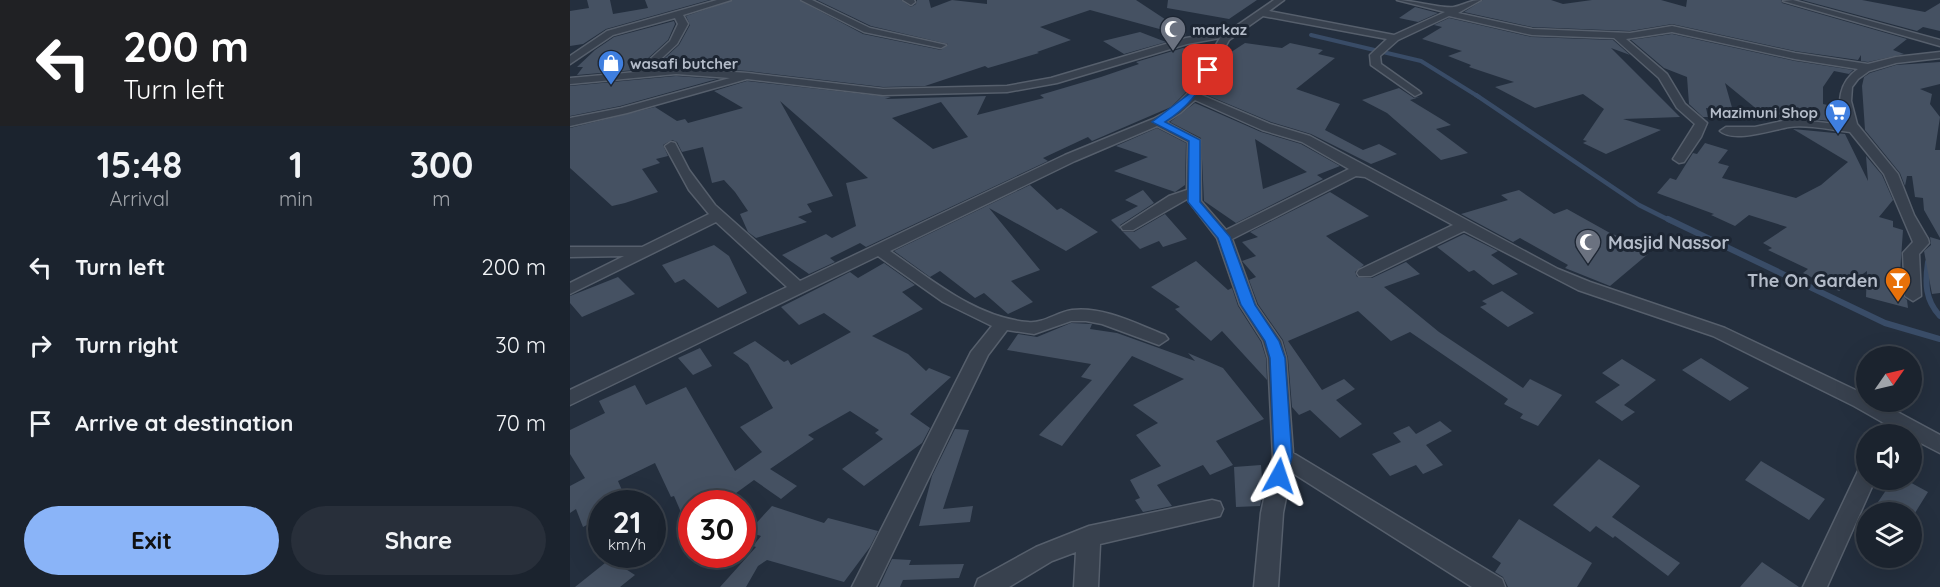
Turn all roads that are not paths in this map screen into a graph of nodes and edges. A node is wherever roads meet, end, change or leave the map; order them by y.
1 (728, 0) edge
2 (805, 0) edge
3 (1280, 0) edge
4 (1401, 0) edge
5 (1477, 0) edge
6 (1787, 2) dead end
7 (1263, 13) junction
8 (1452, 13) junction
9 (678, 15) junction
10 (1229, 34) junction
11 (1615, 34) junction
12 (1395, 38) junction
13 (1940, 43) edge
14 (941, 45) dead end
15 (1940, 55) edge
16 (570, 62) edge
17 (1866, 67) junction
18 (640, 73) junction
19 (748, 76) junction
20 (570, 81) edge
21 (1415, 93) dead end
22 (1193, 95) junction
23 (570, 122) edge
24 (1157, 122) junction
25 (1853, 129) junction
26 (1726, 131) dead end
27 (671, 146) dead end
28 (1679, 159) dead end
29 (1362, 171) junction
30 (1194, 192) junction
31 (716, 217) junction
32 (1464, 225) junction
33 (1128, 227) dead end
34 (1224, 237) junction
35 (879, 250) junction
36 (643, 251) junction
37 (570, 252) edge
38 (1365, 273) dead end
39 (798, 287) junction
40 (570, 290) edge
41 (1913, 296) dead end
42 (1003, 324) junction
43 (1159, 339) dead end
44 (570, 398) edge
45 (1887, 424) edge
46 (1922, 438) edge
47 (1940, 445) edge
48 (1283, 457) junction
49 (1860, 490) edge
50 (1212, 508) dead end
51 (1089, 536) junction
52 (864, 587) edge
53 (987, 587) edge
54 (1086, 587) edge
55 (1266, 587) edge
56 (1493, 587) edge
57 (1815, 587) edge

1 - 9 street
2 - 14 street
3 - 7 street
4 - 8 street
5 - 8 street
6 - 13 street
7 - 10 street
7 - 12 street
8 - 11 street
8 - 12 street
9 - 16 street
9 - 18 street
10 - 19 street
10 - 22 street
11 - 17 street
11 - 28 street
12 - 21 street
15 - 17 street
17 - 25 street
18 - 19 street
18 - 20 street
19 - 23 street
22 - 24 street
22 - 29 street
24 - 30 street
24 - 35 street
25 - 26 street
25 - 41 street
27 - 31 street
29 - 32 street
29 - 34 street
30 - 33 street
30 - 34 street
31 - 36 street
31 - 39 street
32 - 38 street
32 - 45 street
34 - 48 street
35 - 39 street
35 - 42 street
36 - 37 street
36 - 40 street
39 - 44 street
42 - 43 street
42 - 52 street
46 - 47 street
48 - 55 street
48 - 56 street
49 - 57 street
50 - 51 street
51 - 53 street
51 - 54 street

